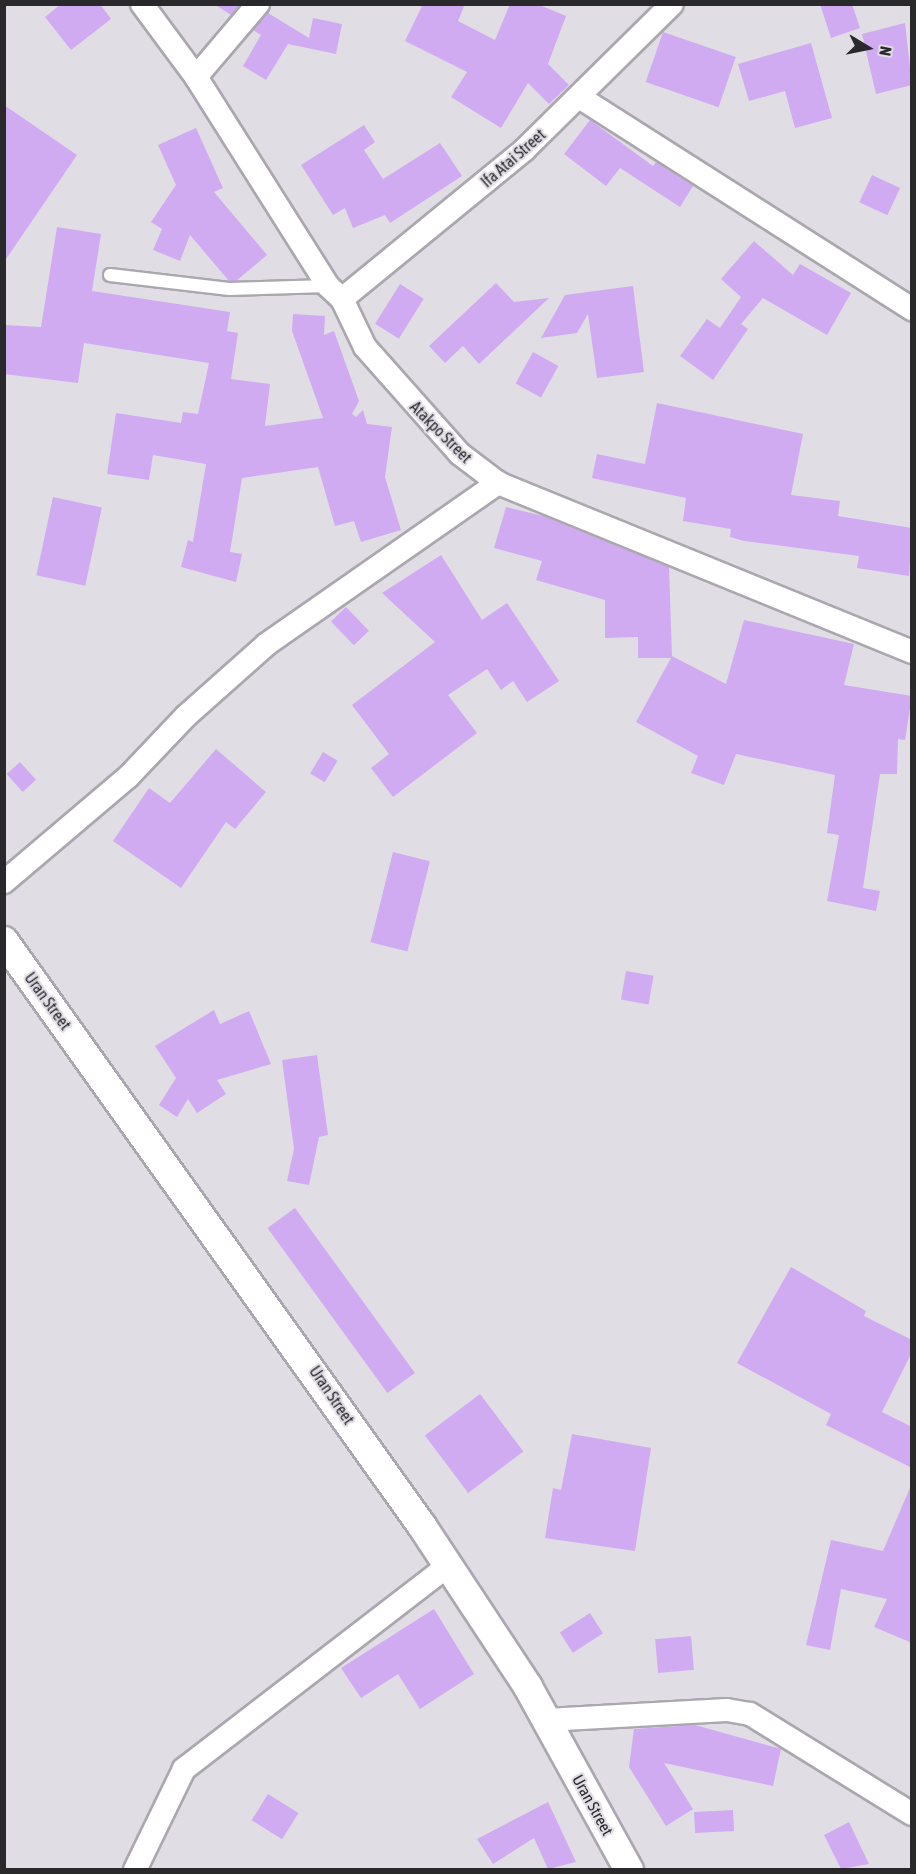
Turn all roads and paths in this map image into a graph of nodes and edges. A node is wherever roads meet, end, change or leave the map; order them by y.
1 (142, 4) edge
2 (258, 4) edge
3 (672, 4) edge
4 (196, 77) junction
5 (579, 97) junction
6 (110, 275) dead end
7 (335, 293) junction
8 (912, 309) edge
9 (498, 483) junction
10 (912, 652) edge
11 (4, 882) edge
12 (4, 940) edge
13 (448, 1566) junction
14 (546, 1720) junction
15 (912, 1814) edge
16 (135, 1869) edge
17 (629, 1869) edge

1 - 4 street, Atakpo Street
2 - 4 street
3 - 5 street, Ifa Atai Street
4 - 7 street, Atakpo Street
5 - 7 street, Ifa Atai Street
5 - 8 street
6 - 7 lane
7 - 9 street, Atakpo Street
9 - 10 street, Atakpo Street
9 - 11 street
12 - 13 street, Uran Street
13 - 14 street, Uran Street
13 - 16 street
14 - 15 street
14 - 17 street, Uran Street

